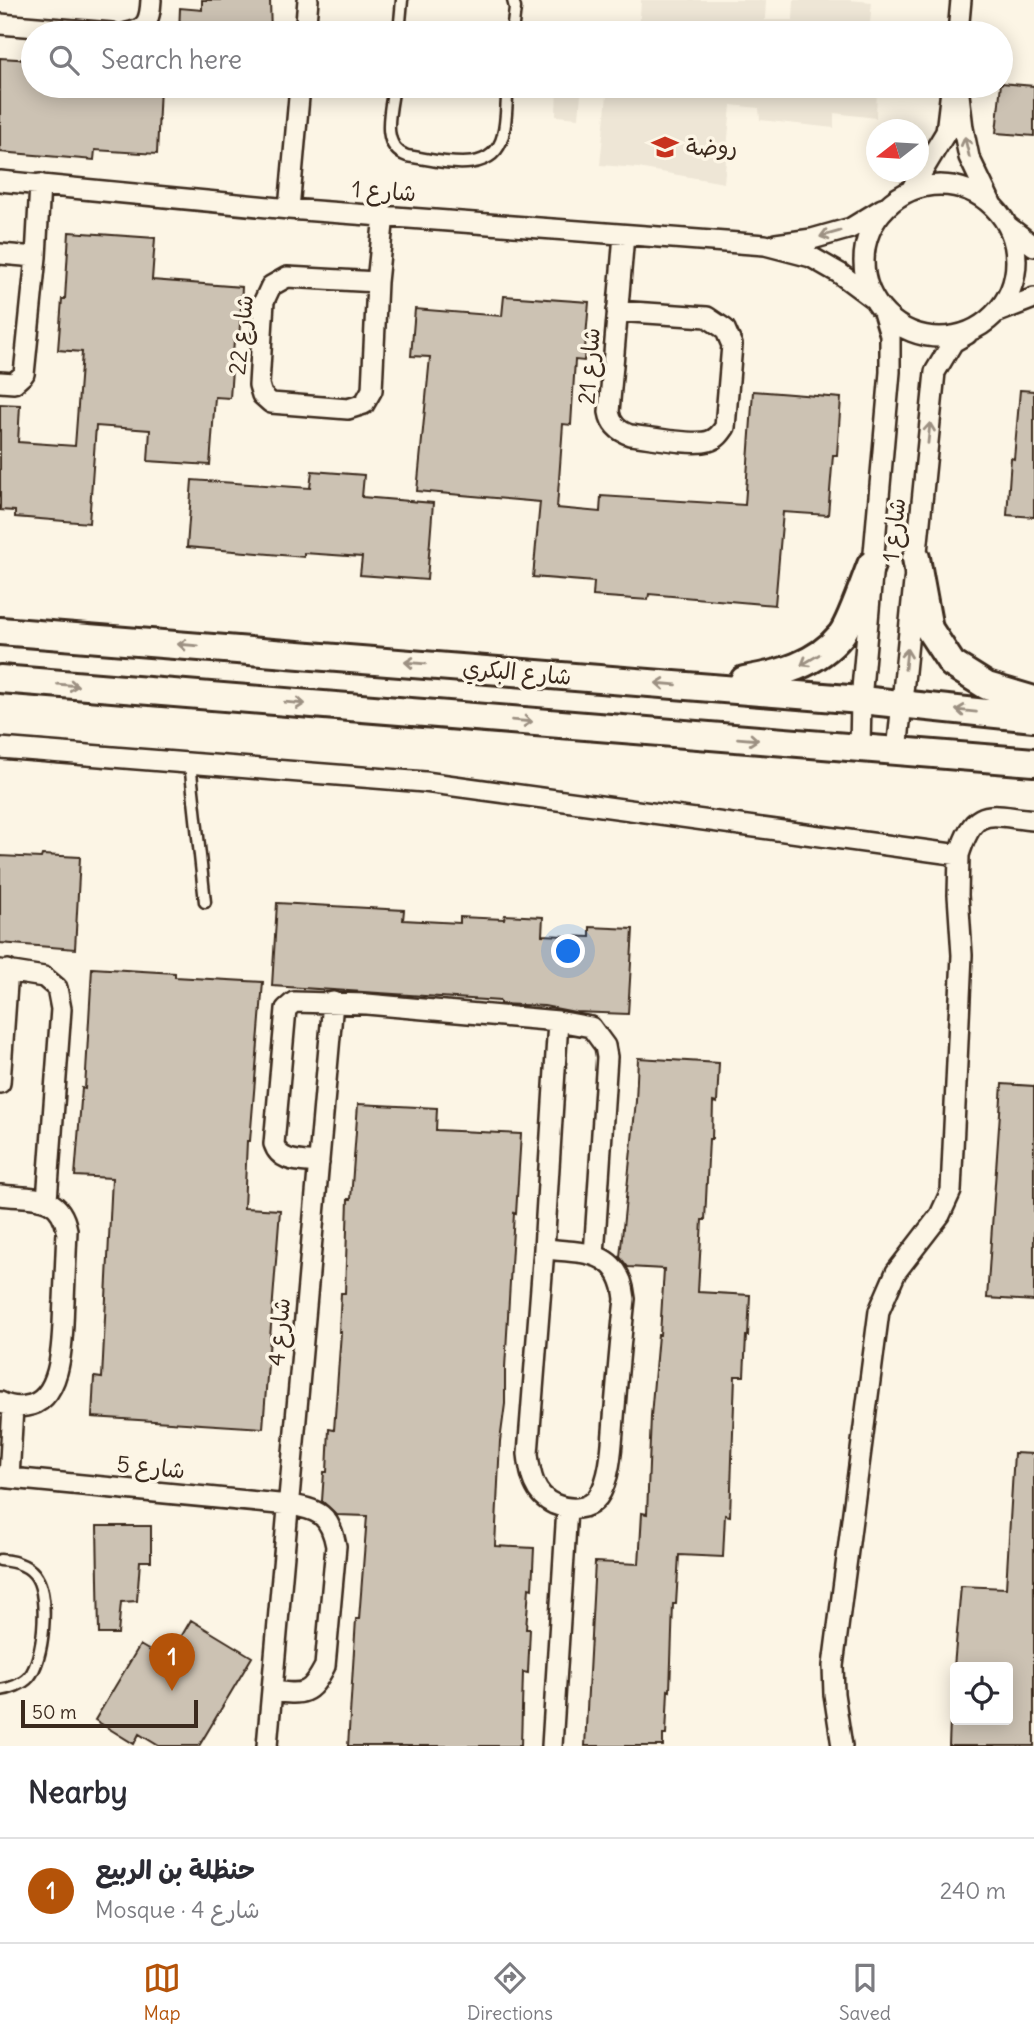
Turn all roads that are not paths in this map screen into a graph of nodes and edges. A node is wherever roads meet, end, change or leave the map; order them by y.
1 (151, 0) edge
2 (308, 0) edge
3 (402, 0) edge
4 (513, 0) edge
5 (961, 0) edge
6 (149, 21) edge
7 (306, 21) edge
8 (399, 21) edge
9 (513, 21) edge
10 (959, 21) edge
11 (0, 24) edge
12 (21, 26) edge
13 (299, 98) edge
14 (393, 98) edge
15 (507, 98) edge
16 (950, 98) edge
17 (960, 98) edge
18 (0, 181) edge
19 (40, 184) junction
20 (911, 190) junction
21 (888, 204) junction
22 (991, 204) junction
23 (289, 209) junction
24 (384, 215) junction
25 (1009, 227) junction
26 (624, 235) junction
27 (765, 245) junction
28 (1034, 246) edge
29 (0, 254) edge
30 (36, 257) junction
31 (377, 282) junction
32 (1034, 298) edge
33 (879, 306) junction
34 (617, 311) junction
35 (998, 312) junction
36 (974, 330) junction
37 (0, 382) edge
38 (916, 558) junction
39 (871, 565) junction
40 (0, 631) edge
41 (0, 679) edge
42 (706, 687) junction
43 (861, 700) junction
44 (1034, 700) edge
45 (901, 704) junction
46 (1034, 719) edge
47 (0, 748) edge
48 (860, 748) junction
49 (897, 752) junction
50 (1034, 762) edge
51 (190, 763) junction
52 (1034, 820) edge
53 (959, 855) junction
54 (205, 902) dead end
55 (4, 970) edge
56 (332, 1002) junction
57 (558, 1021) junction
58 (0, 1083) edge
59 (319, 1163) junction
60 (0, 1195) edge
61 (47, 1200) junction
62 (544, 1249) junction
63 (594, 1255) junction
64 (7, 1404) edge
65 (4, 1477) edge
66 (289, 1504) junction
67 (567, 1509) junction
68 (0, 1560) edge
69 (0, 1690) edge
70 (272, 1691) junction
71 (267, 1746) edge
72 (551, 1746) edge
73 (842, 1746) edge

1 - 6 street
2 - 7 street
3 - 8 lane
4 - 9 lane
5 - 10 street
11 - 12 street
13 - 23 street
14 - 15 lane
16 - 20 street
22 -> 17 street
18 - 19 street, شارع 1
19 - 23 street, شارع 1
19 - 30 street
20 - 21 street
20 - 22 street
21 -> 27 street, شارع 1
21 - 33 street
22 - 25 street
23 - 24 street, شارع 1
24 - 26 street, شارع 1
24 - 31 street, شارع 22
25 - 28 street
25 - 35 street
26 - 27 street, شارع 1
26 - 34 street, شارع 21
27 - 33 street, شارع 1
29 - 30 street
30 - 37 street
31 - 31 street, شارع 22
32 - 35 street
33 - 36 street
33 - 39 street, شارع 1
34 - 34 street, شارع 21
35 - 36 street
38 -> 36 street, شارع 1
38 - 44 main road
45 -> 38 street, شارع 1
39 -> 42 main road
39 - 43 street, شارع 1
42 -> 40 main road, شارع البكري
41 -> 48 main road
42 - 43 main road, شارع البكري
43 - 45 main road, شارع البكري
43 - 48 street, شارع 1
46 -> 45 main road, شارع البكري
45 - 49 street, شارع 1
47 - 51 street
48 - 49 main road
49 - 50 main road
51 - 53 street
51 - 54 lane
52 - 53 street
53 - 73 street
55 - 58 street
55 - 61 street
56 - 57 street
56 - 59 street, شارع 4
56 - 59 street
57 - 62 street
57 - 63 street
59 - 66 street, شارع 4
60 - 61 street
61 - 64 street, شارع 5
62 - 63 street
62 - 67 street
63 - 67 street
64 - 65 street, شارع 5
65 - 66 street, شارع 5
66 - 70 street, شارع 4
66 - 70 street
67 - 72 street
68 - 69 lane
70 - 71 street, شارع 4

